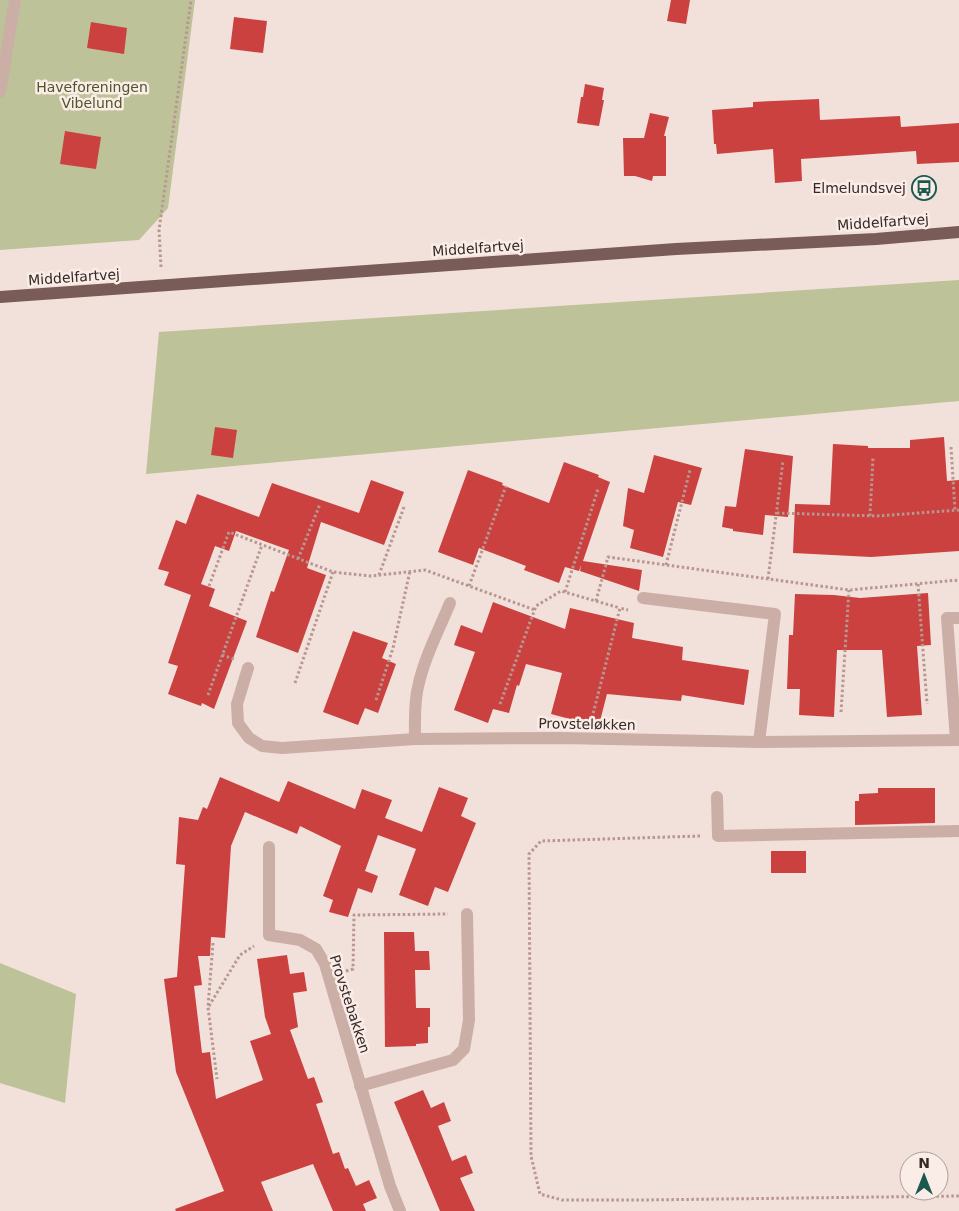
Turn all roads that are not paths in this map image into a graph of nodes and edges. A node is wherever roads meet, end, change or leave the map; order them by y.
1 (15, 0) edge
2 (0, 92) edge
3 (959, 232) edge
4 (0, 297) edge
5 (643, 598) road end
6 (450, 603) dead end
7 (959, 618) edge
8 (248, 668) dead end
9 (415, 739) junction
10 (957, 740) edge
11 (759, 742) junction
12 (717, 797) dead end
13 (959, 831) edge
14 (269, 847) dead end
15 (467, 914) road end
16 (360, 1086) junction
17 (400, 1211) edge

1 - 2 street
3 - 4 main road, Middelfartvej
5 - 11 street
6 - 9 street
7 - 10 street, Provsteløkken
8 - 9 street, Provsteløkken
9 - 11 street, Provsteløkken
10 - 11 street, Provsteløkken
12 - 13 street
14 - 16 street, Provstebakken
15 - 16 street
16 - 17 street, Provstebakken

